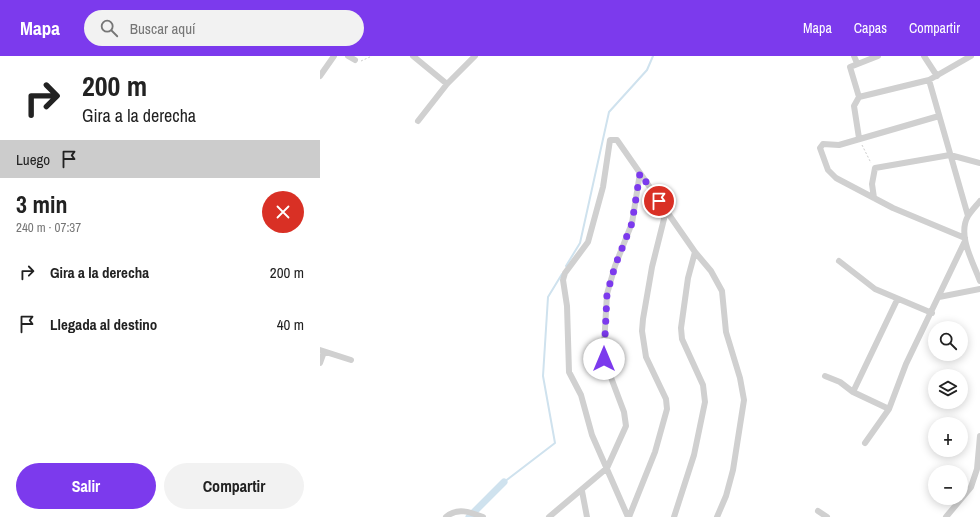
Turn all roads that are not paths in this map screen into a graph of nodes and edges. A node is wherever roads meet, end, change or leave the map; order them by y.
1 (334, 56) edge
2 (348, 56) edge
3 (414, 56) edge
4 (463, 56) edge
5 (475, 56) edge
6 (854, 56) edge
7 (878, 56) edge
8 (924, 56) edge
9 (971, 56) edge
10 (355, 60) dead end
11 (468, 62) junction
12 (857, 64) junction
13 (320, 76) edge
14 (937, 76) junction
15 (929, 80) junction
16 (447, 84) junction
17 (859, 97) junction
18 (939, 116) junction
19 (418, 121) dead end
20 (859, 138) junction
21 (950, 155) junction
22 (980, 163) edge
23 (640, 173) junction
24 (874, 198) junction
25 (980, 201) edge
26 (666, 211) junction
27 (968, 216) junction
28 (965, 240) junction
29 (696, 252) junction
30 (839, 261) dead end
31 (980, 281) edge
32 (980, 289) edge
33 (939, 297) junction
34 (897, 300) junction
35 (932, 313) junction
36 (322, 351) edge
37 (351, 360) dead end
38 (320, 363) edge
39 (825, 376) dead end
40 (853, 392) junction
41 (889, 409) junction
42 (980, 436) edge
43 (865, 443) dead end
44 (607, 468) junction
45 (979, 470) edge
46 (582, 491) junction
47 (818, 511) dead end
48 (446, 517) edge
49 (482, 517) edge
50 (549, 517) edge
51 (587, 517) edge
52 (628, 517) edge
53 (674, 517) edge
54 (717, 517) edge
55 (826, 517) edge
56 (946, 517) edge

1 - 13 street
2 - 10 street
3 - 16 street
4 - 11 street
5 - 11 street
6 - 12 street
7 - 12 street
8 - 14 street
9 - 14 street
11 - 16 street
12 - 17 street
14 - 15 street
15 - 17 street
15 - 18 street
16 - 19 street
17 - 20 street
18 - 20 street
18 - 21 street
20 - 24 street
21 - 22 street
21 - 24 street
21 - 27 street
23 - 26 street
23 - 44 street
23 - 44 street
24 - 28 street
25 - 27 street
26 - 29 street
26 - 52 street
27 - 28 street
28 - 31 street
28 - 33 street
29 - 53 street
29 - 54 street
30 - 34 street
32 - 33 street
33 - 35 street
34 - 35 street
34 - 40 street
35 - 41 street
36 - 37 street
36 - 38 street
39 - 40 street
40 - 41 street
41 - 43 street
42 - 45 street
44 - 46 street
44 - 52 street
45 - 56 street
46 - 50 street
46 - 51 street
47 - 55 street
48 - 49 street

